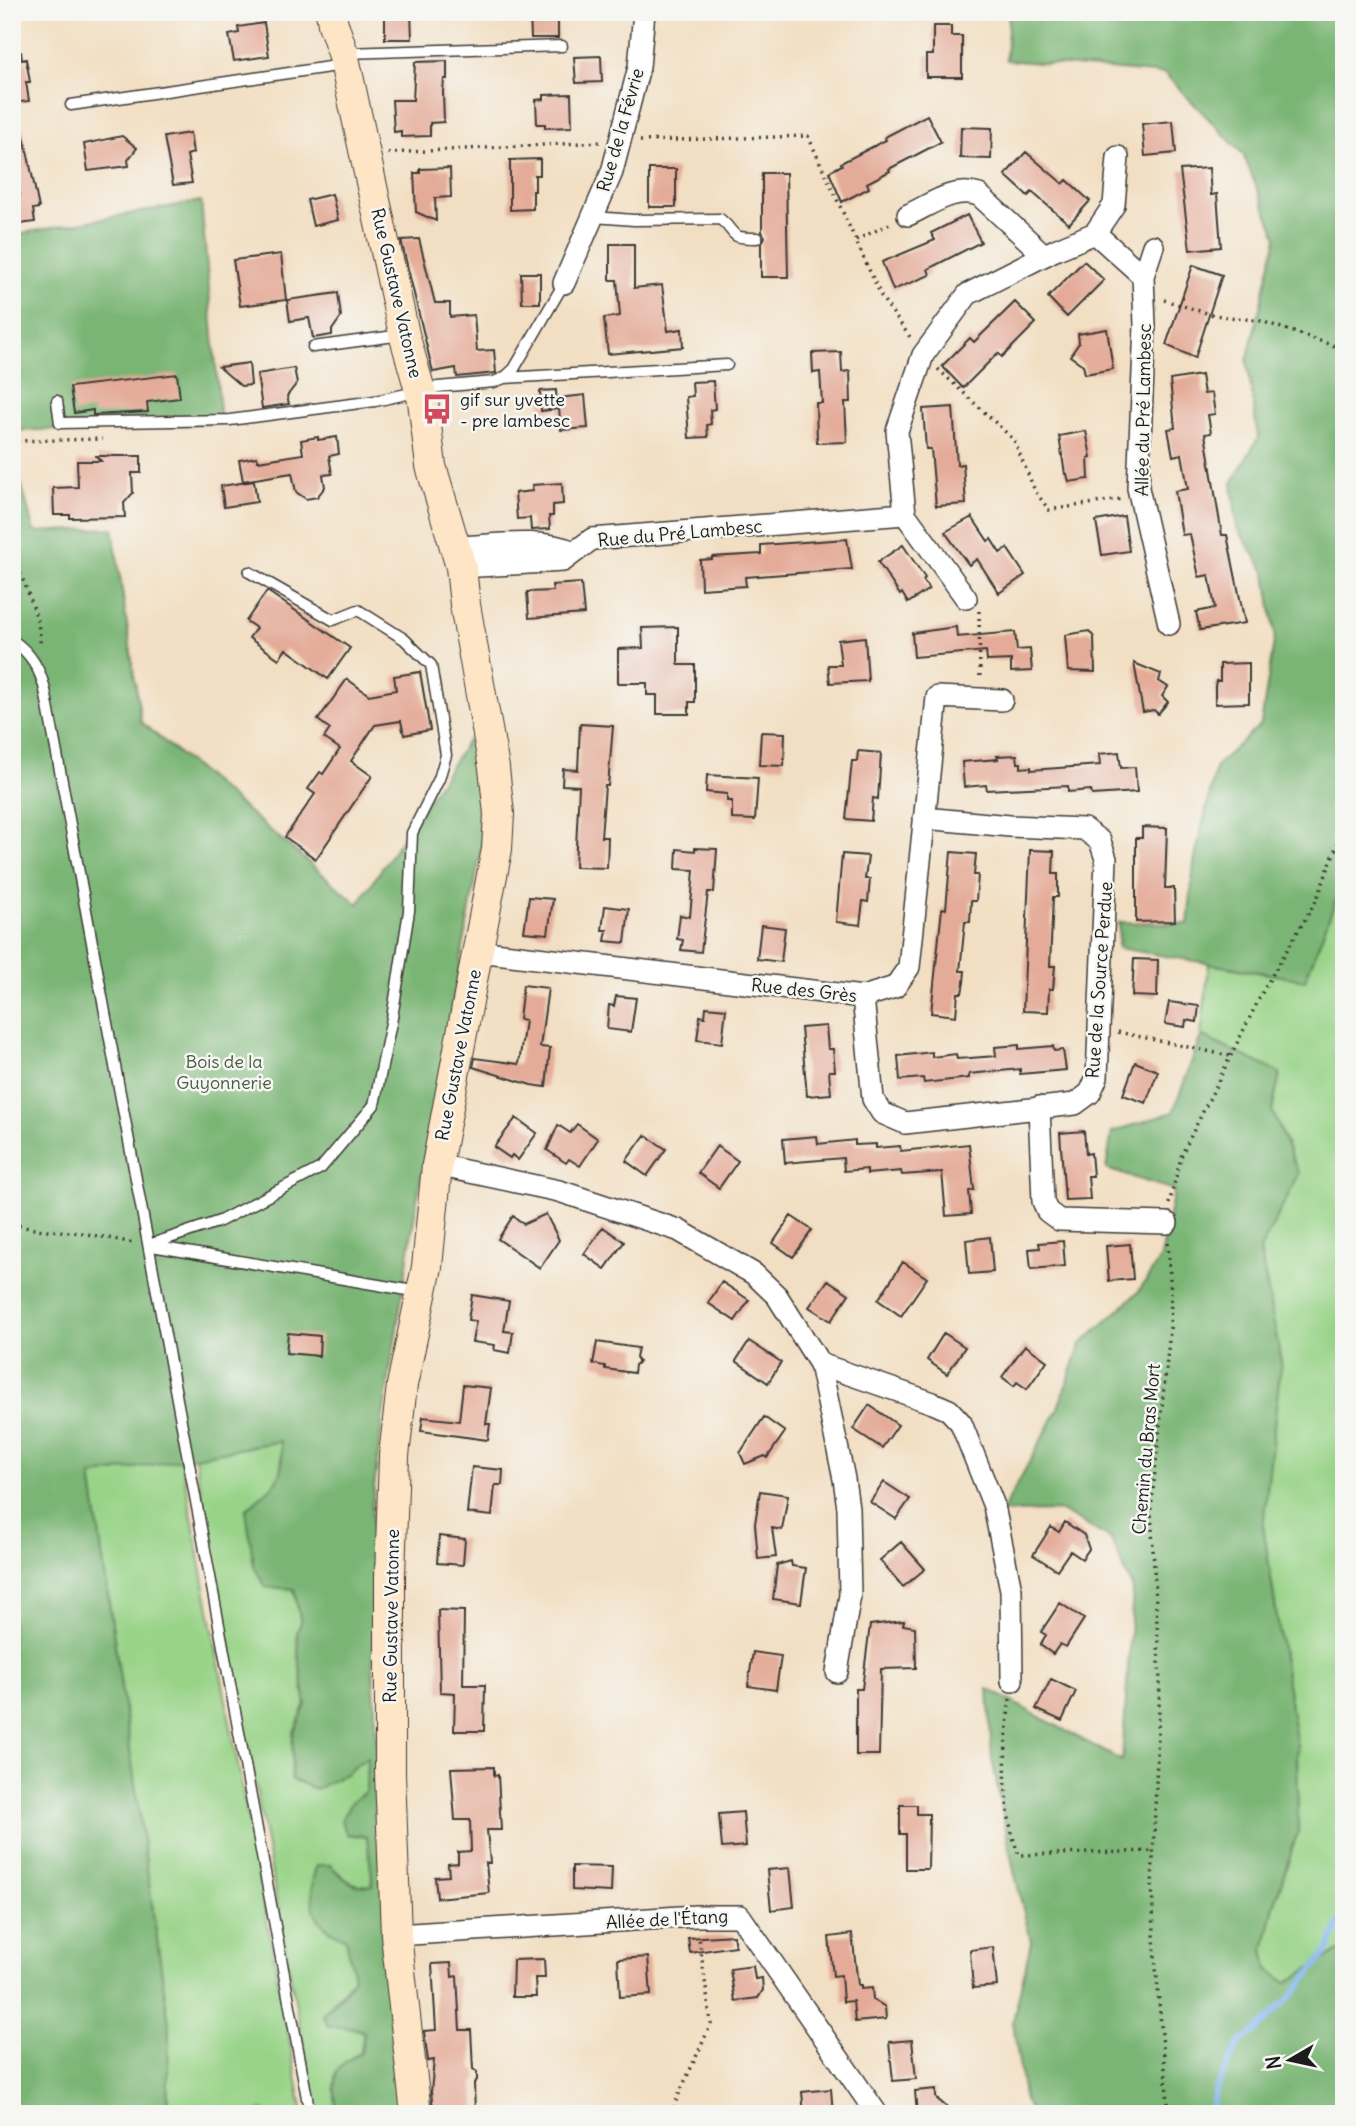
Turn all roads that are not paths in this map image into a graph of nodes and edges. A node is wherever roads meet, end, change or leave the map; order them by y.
1 (331, 12) edge
2 (644, 12) edge
3 (562, 46) dead end
4 (344, 59) junction
5 (71, 105) dead end
6 (1118, 157) dead end
7 (908, 215) road end
8 (594, 217) junction
9 (1095, 233) junction
10 (757, 238) dead end
11 (1153, 246) dead end
12 (1044, 255) junction
13 (564, 283) joint
14 (1143, 285) junction
15 (404, 334) junction
16 (313, 347) dead end
17 (727, 365) dead end
18 (504, 378) junction
19 (419, 391) junction
20 (57, 401) dead end
21 (905, 514) junction
22 (459, 557) junction
23 (249, 572) dead end
24 (966, 598) road end
25 (1169, 624) dead end
26 (12, 640) edge
27 (991, 700) road end
28 (924, 818) junction
29 (478, 950) junction
30 (863, 997) junction
31 (1039, 1107) junction
32 (437, 1165) junction
33 (1167, 1223) road end
34 (149, 1245) junction
35 (423, 1292) junction
36 (820, 1364) junction
37 (837, 1672) dead end
38 (1012, 1681) road end
39 (396, 1935) junction
40 (310, 2114) edge
41 (416, 2114) edge
42 (877, 2114) edge

1 - 4 street, Rue Gustave Vatonne
2 - 8 street, Rue de la Févrie
3 - 4 lane
4 - 5 lane
4 - 15 street, Rue Gustave Vatonne
6 - 9 street
7 - 12 street
8 - 10 lane
8 - 13 street, Rue de la Févrie
9 - 12 street
9 - 14 street
11 - 14 street, Allée du Pré Lambesc
12 - 21 street
13 - 18 lane
14 - 25 street, Allée du Pré Lambesc
15 - 16 lane
15 - 19 street, Rue Gustave Vatonne
17 - 18 lane
18 - 19 lane
19 - 20 lane
19 - 22 street, Rue Gustave Vatonne
21 - 22 street, Rue du Pré Lambesc
21 - 24 street
22 - 29 street, Rue Gustave Vatonne
23 - 34 lane
26 - 34 lane
27 - 28 street, Rue des Grès
28 - 30 street, Rue des Grès
28 - 31 street, Rue de la Source Perdue
29 - 30 street, Rue des Grès
29 - 32 street, Rue Gustave Vatonne
30 - 31 street, Rue de la Source Perdue
31 - 33 street
32 - 35 street, Rue Gustave Vatonne
32 - 36 street
34 - 35 lane
34 - 40 lane
35 - 39 street, Rue Gustave Vatonne
36 - 37 street
36 - 38 street
39 - 41 street, Rue Gustave Vatonne
39 - 42 street, Allée de l'Étang

